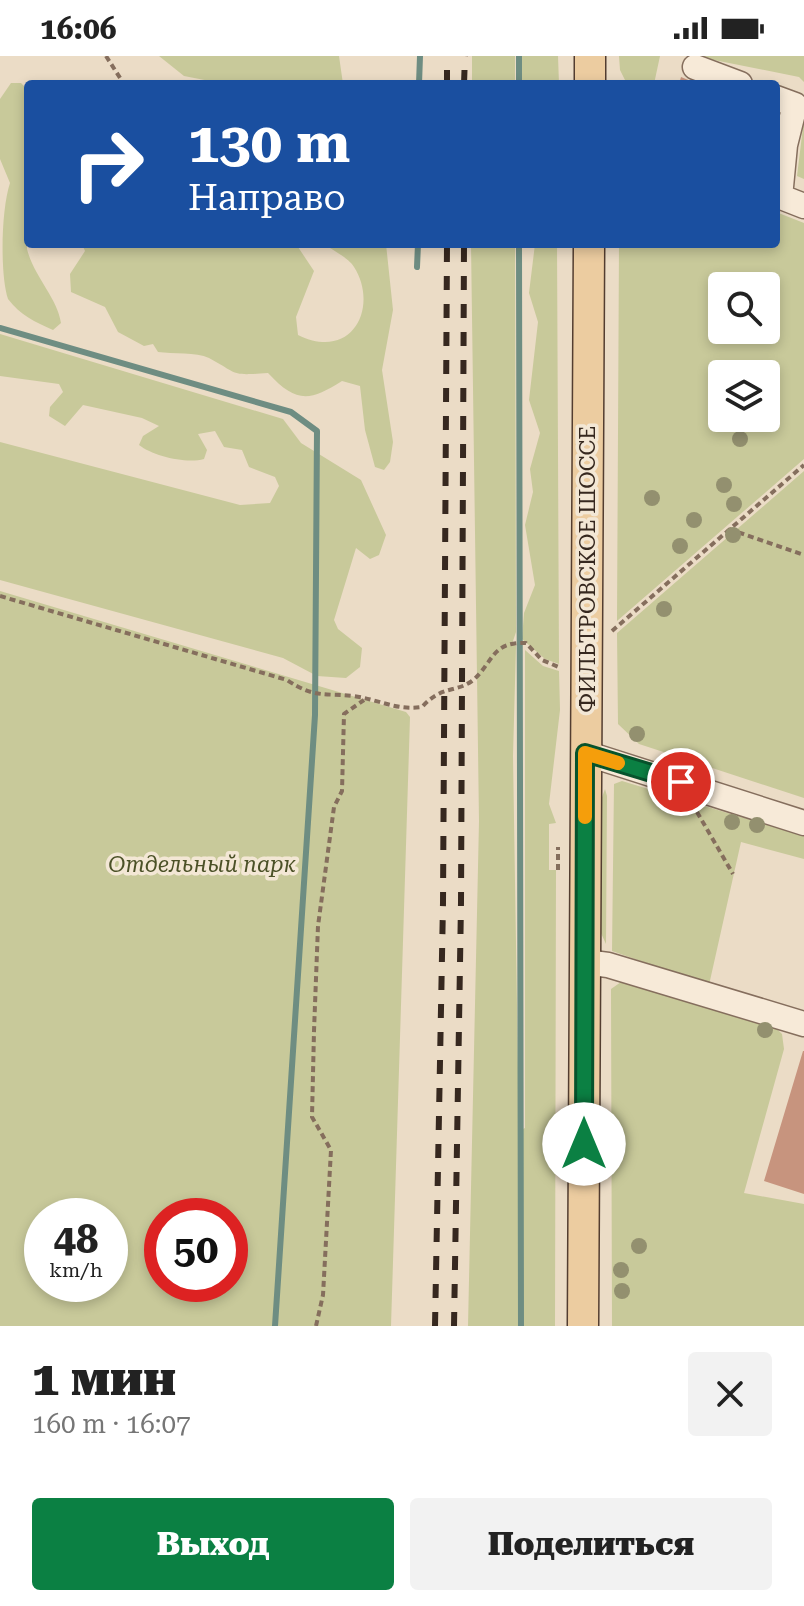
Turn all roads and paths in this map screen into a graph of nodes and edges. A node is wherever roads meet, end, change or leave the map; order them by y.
1 (106, 56) edge
2 (590, 56) edge
3 (695, 67) dead end
4 (121, 80) edge
5 (590, 80) edge
6 (729, 80) edge
7 (780, 99) edge
8 (780, 150) edge
9 (780, 197) edge
10 (804, 206) edge
11 (589, 248) edge
12 (804, 465) edge
13 (729, 529) junction
14 (804, 555) edge
15 (0, 596) edge
16 (610, 633) dead end
17 (563, 669) dead end
18 (364, 700) junction
19 (585, 753) junction
20 (681, 782) junction
21 (804, 823) edge
22 (733, 874) dead end
23 (585, 962) junction
24 (802, 1018) edge
25 (316, 1326) edge
26 (583, 1326) edge

1 - 4 path
2 - 5 main road
3 - 6 lane
7 - 8 lane
9 - 10 lane
11 - 19 main road, ФИЛЬТРОВСКОЕ ШОССЕ
12 - 13 path
13 - 14 path
13 - 16 path
15 - 18 path
17 - 18 path
18 - 25 path
19 - 20 lane
19 - 23 main road, ФИЛЬТРОВСКОЕ ШОССЕ
20 - 21 lane
20 - 22 path
23 - 24 lane
23 - 26 main road, ФИЛЬТРОВСКОЕ ШОССЕ

